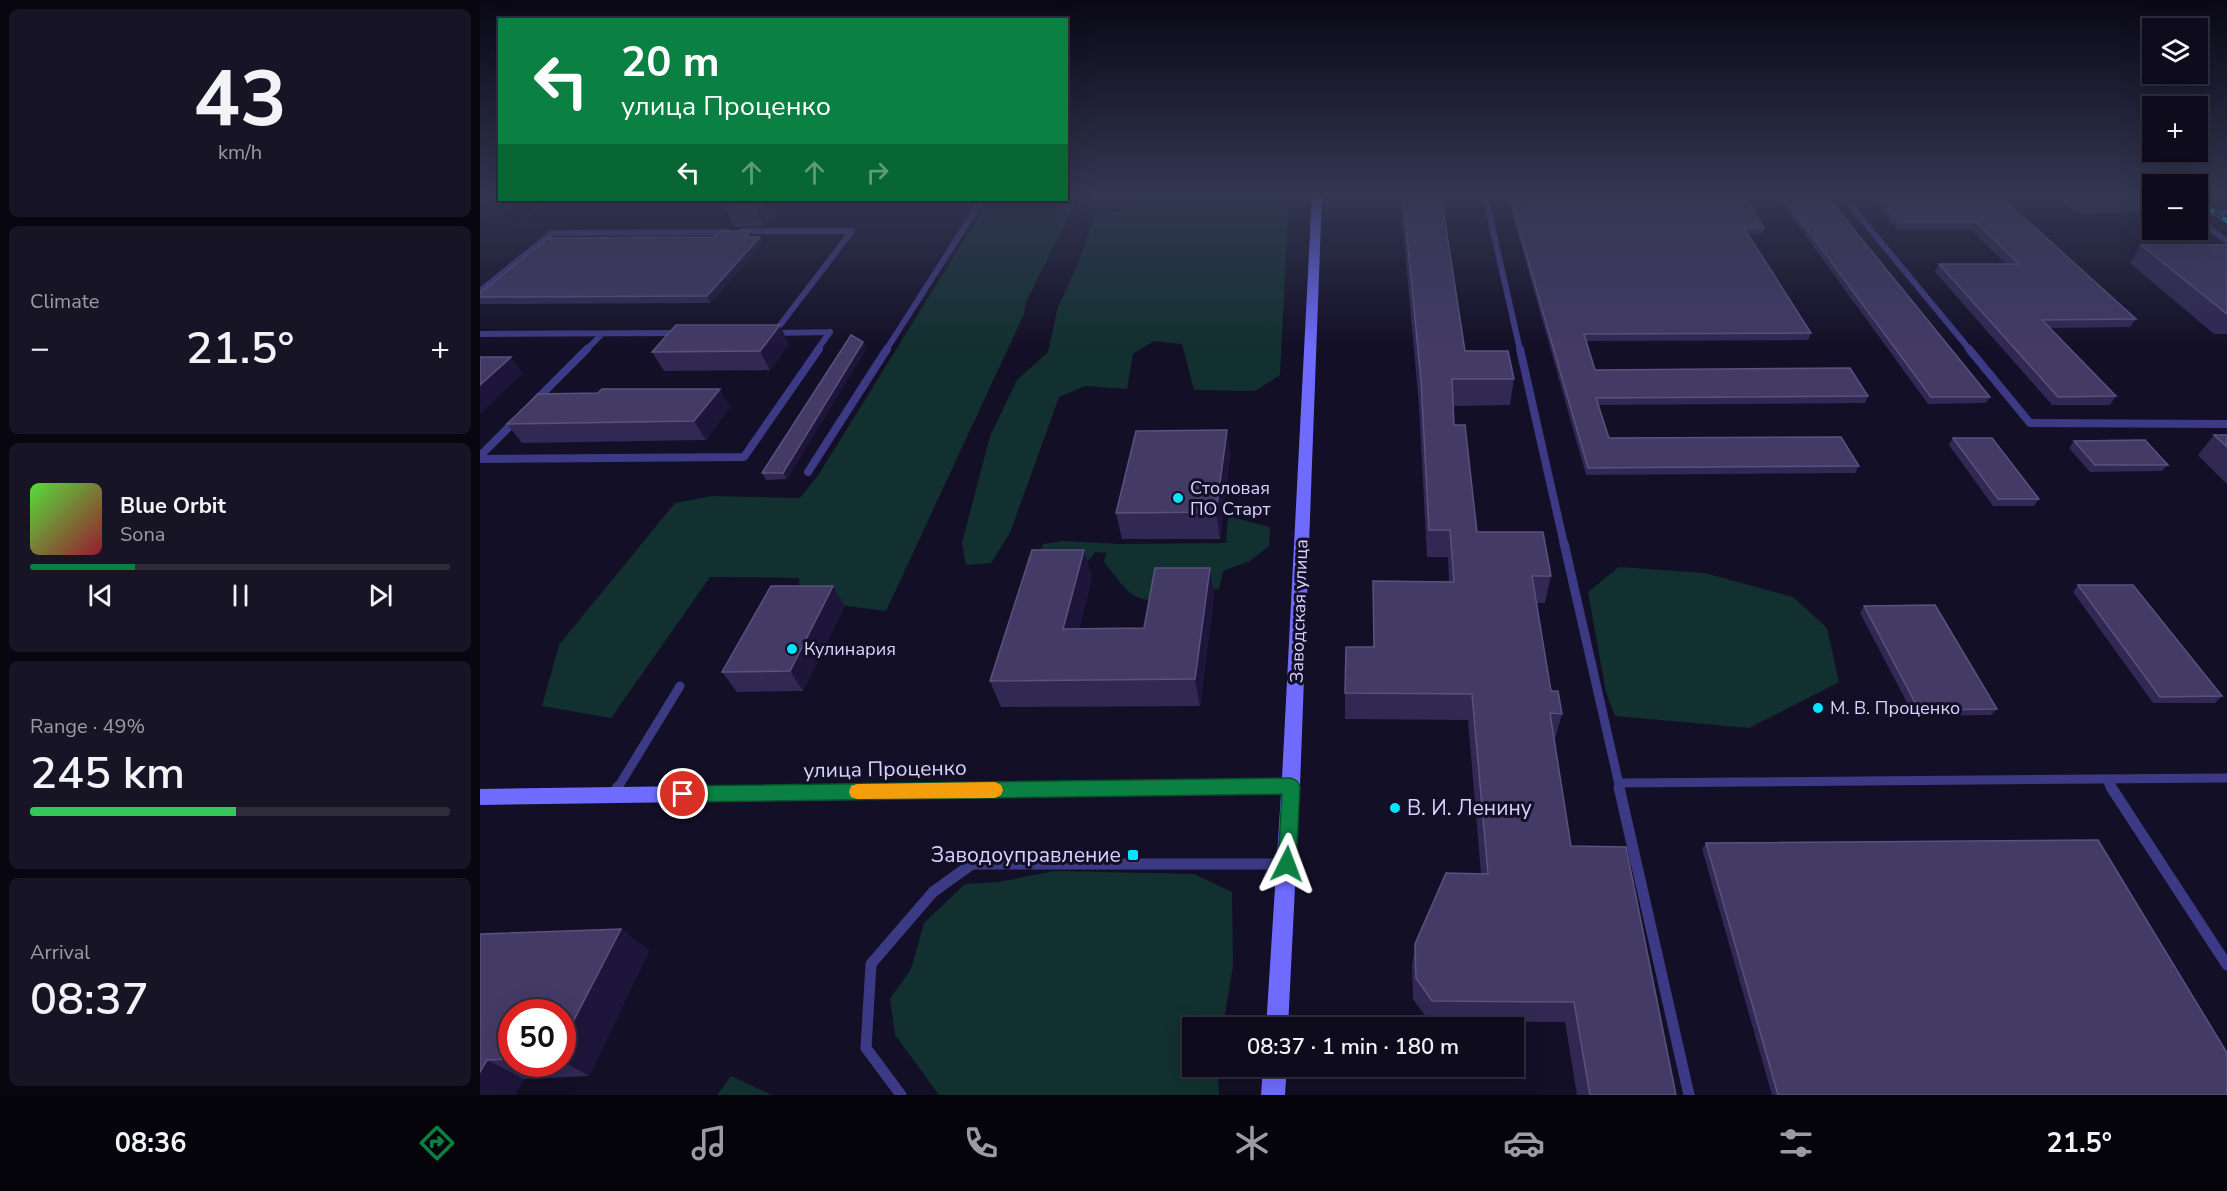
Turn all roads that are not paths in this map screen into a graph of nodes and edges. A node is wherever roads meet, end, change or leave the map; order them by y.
1 (535, 246) edge
2 (840, 246) edge
3 (953, 246) edge
4 (1315, 246) edge
5 (1497, 246) edge
6 (1884, 246) edge
7 (480, 291) edge
8 (694, 333) edge
9 (763, 333) edge
10 (774, 333) junction
11 (480, 334) edge
12 (602, 334) junction
13 (529, 407) edge
14 (521, 415) edge
15 (2227, 424) edge
16 (480, 457) edge
17 (808, 472) dead end
18 (680, 686) dead end
19 (2227, 778) edge
20 (2106, 779) junction
21 (1619, 783) junction
22 (1291, 786) junction
23 (612, 795) junction
24 (480, 797) edge
25 (1287, 864) junction
26 (2227, 965) edge
27 (1278, 1017) edge
28 (1274, 1077) edge
29 (901, 1095) edge
30 (1273, 1095) edge
31 (1689, 1095) edge

1 - 7 lane
2 - 10 lane
3 - 17 lane
4 - 22 main road, Заводская улица
5 - 21 lane
6 - 15 lane
8 - 12 lane
9 - 10 lane
10 - 16 lane
11 - 12 lane
12 - 13 lane
14 - 16 lane
18 - 23 lane
19 - 20 lane
20 - 21 lane
20 - 26 lane
21 - 31 lane
22 - 23 main road, улица Проценко
22 - 25 main road, Заводская улица
23 - 24 main road, улица Проценко
25 - 27 main road, Заводская улица
25 - 29 lane
28 - 30 main road

